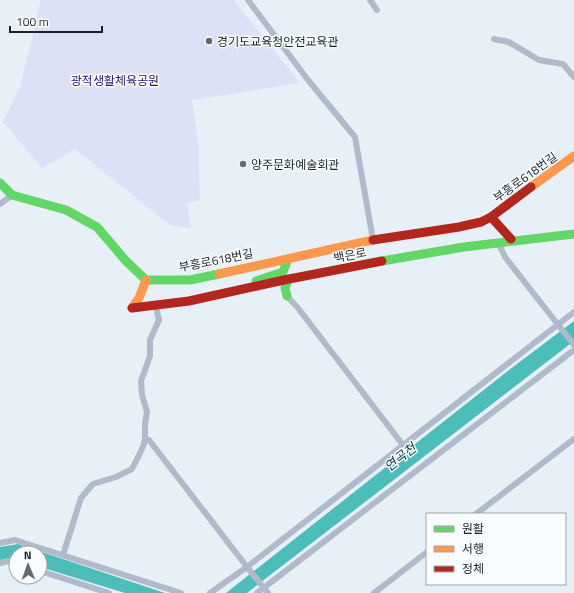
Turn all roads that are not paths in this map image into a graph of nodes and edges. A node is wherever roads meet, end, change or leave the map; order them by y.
1 (248, 0) edge
2 (370, 0) edge
3 (377, 10) dead end
4 (494, 39) dead end
5 (574, 77) edge
6 (574, 156) edge
7 (0, 183) edge
8 (12, 195) junction
9 (0, 204) edge
10 (491, 217) junction
11 (574, 234) edge
12 (511, 239) junction
13 (373, 240) junction
14 (498, 242) junction
15 (288, 259) junction
16 (291, 279) junction
17 (146, 280) junction
18 (227, 292) junction
19 (287, 296) joint
20 (156, 307) junction
21 (574, 312) edge
22 (558, 325) junction
23 (574, 345) edge
24 (574, 350) edge
25 (574, 438) edge
26 (145, 439) junction
27 (403, 445) junction
28 (477, 513) edge
29 (0, 543) edge
30 (426, 553) edge
31 (64, 555) junction
32 (247, 567) junction
33 (48, 574) edge
34 (264, 588) junction
35 (109, 593) edge
36 (181, 593) edge
37 (210, 593) edge
38 (257, 593) edge
39 (268, 593) edge
40 (374, 593) edge

1 - 13 street
2 - 3 street
4 - 5 street
6 - 10 street, 부흥로618번길
7 - 8 street
8 - 9 street
8 - 17 street
10 - 12 street
10 - 13 street, 부흥로618번길
11 - 12 street, 백은로
12 - 14 street, 백은로
13 - 15 street, 부흥로618번길
14 - 16 street, 백은로
14 - 22 street
15 - 16 street
15 - 17 street, 부흥로618번길
15 - 18 street
16 - 18 street, 백은로
16 - 19 street
17 - 20 street, 백은로
18 - 20 street, 백은로
19 - 27 street
20 - 26 street
21 - 22 street
22 - 23 street
22 - 27 street
24 - 34 street
25 - 28 street
26 - 31 street
26 - 32 street
27 - 32 street
29 - 31 street
30 - 40 street
31 - 36 street
32 - 34 street
32 - 37 street
33 - 35 street
34 - 38 street
34 - 39 street

